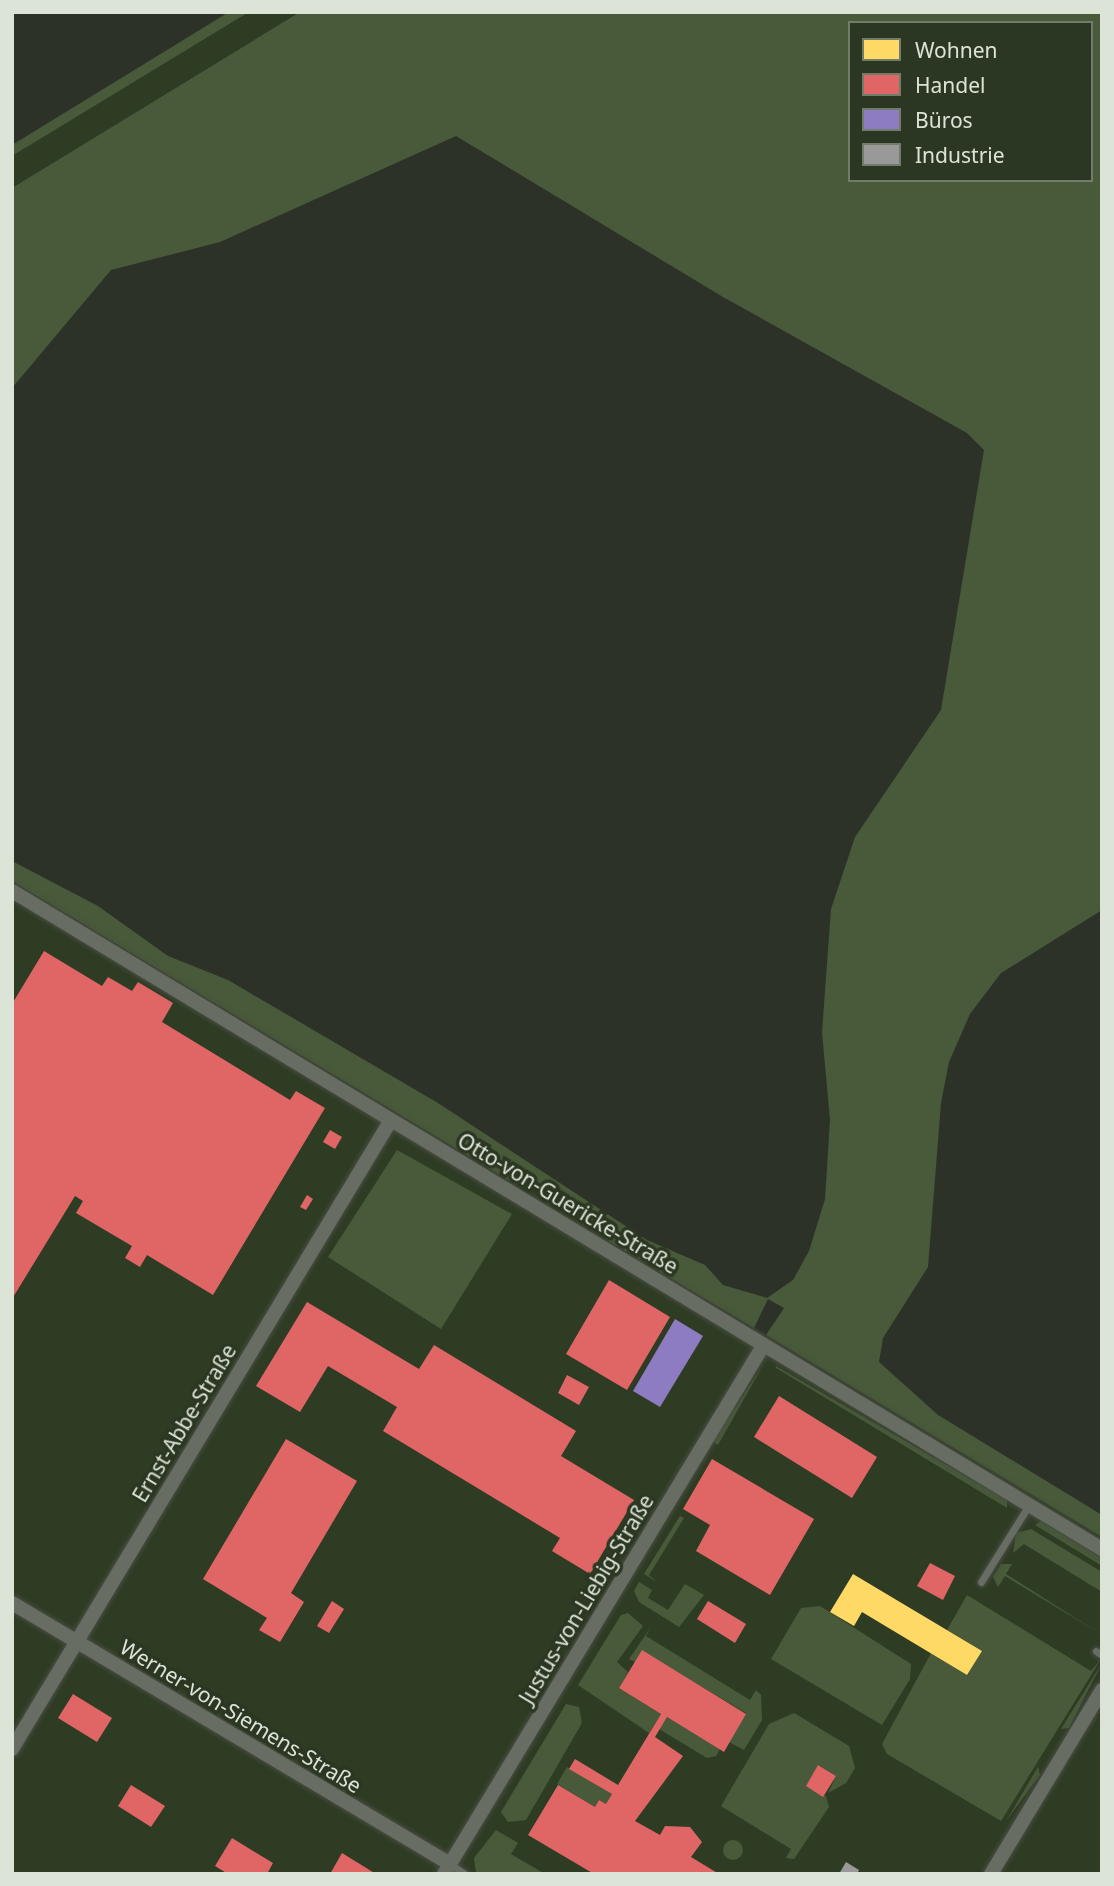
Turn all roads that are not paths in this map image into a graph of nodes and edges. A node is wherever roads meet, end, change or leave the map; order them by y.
1 (12, 891) edge
2 (391, 1120) junction
3 (763, 1346) junction
4 (1029, 1504) junction
5 (1102, 1549) edge
6 (981, 1582) dead end
7 (12, 1603) edge
8 (76, 1642) junction
9 (1102, 1690) edge
10 (12, 1749) edge
11 (447, 1869) edge
12 (465, 1874) edge
13 (991, 1874) edge

1 - 2 street, Otto-von-Guericke-Straße
2 - 3 street, Otto-von-Guericke-Straße
2 - 8 street, Ernst-Abbe-Straße
3 - 4 street, Otto-von-Guericke-Straße
3 - 11 street, Justus-von-Liebig-Straße
4 - 5 street, Otto-von-Guericke-Straße
4 - 6 lane
7 - 8 street, Werner-von-Siemens-Straße
8 - 10 street, Ernst-Abbe-Straße
8 - 11 street, Werner-von-Siemens-Straße
9 - 13 street
11 - 12 lane

